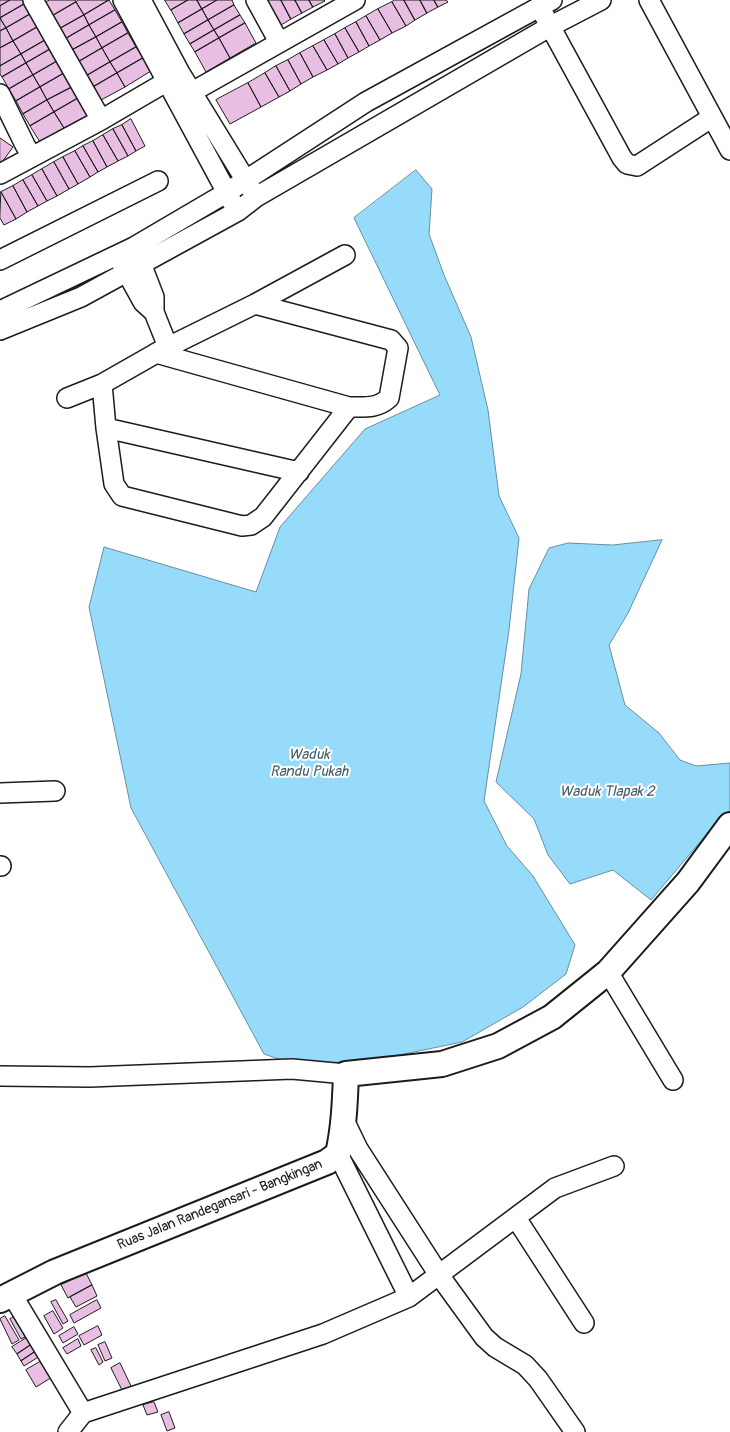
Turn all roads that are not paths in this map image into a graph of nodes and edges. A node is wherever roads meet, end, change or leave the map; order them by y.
1 (33, 0) edge
2 (123, 0) edge
3 (141, 0) edge
4 (256, 0) edge
5 (355, 0) edge
6 (601, 0) edge
7 (649, 0) edge
8 (546, 3) edge
9 (550, 26) junction
10 (279, 42) junction
11 (174, 78) junction
12 (192, 92) junction
13 (0, 94) edge
14 (711, 118) junction
15 (101, 120) junction
16 (0, 129) edge
17 (730, 150) edge
18 (29, 151) junction
19 (0, 174) edge
20 (246, 179) junction
21 (158, 181) dead end
22 (226, 193) junction
23 (256, 197) junction
24 (238, 211) junction
25 (126, 251) junction
26 (345, 255) dead end
27 (0, 260) edge
28 (134, 268) junction
29 (255, 304) junction
30 (0, 311) edge
31 (0, 330) edge
32 (162, 350) junction
33 (102, 384) junction
34 (67, 398) dead end
35 (349, 407) junction
36 (106, 428) junction
37 (299, 472) junction
38 (55, 791) dead end
39 (0, 792) edge
40 (730, 825) edge
41 (608, 972) junction
42 (346, 1074) junction
43 (0, 1076) edge
44 (673, 1080) dead end
45 (344, 1120) junction
46 (338, 1154) junction
47 (614, 1166) dead end
48 (516, 1218) junction
49 (439, 1275) junction
50 (5, 1297) edge
51 (409, 1297) junction
52 (584, 1323) dead end
53 (83, 1414) junction
54 (68, 1432) edge
55 (575, 1432) edge

1 - 15 street
2 - 11 street
3 - 11 street
4 - 10 street
5 - 10 street
6 - 9 street
7 - 14 street
8 - 9 street
8 - 20 street
9 - 14 street
9 - 23 street
10 - 12 street
11 - 12 street
11 - 15 street
11 - 22 street
12 - 20 street
13 - 18 street
14 - 17 street
15 - 18 street
16 - 18 street
18 - 19 street
20 - 22 street
20 - 23 street
21 - 27 street
22 - 24 street
22 - 25 street
23 - 24 street
24 - 28 street
25 - 28 street
25 - 30 street
26 - 29 street
28 - 31 street
28 - 32 street
29 - 32 street
29 - 35 street
32 - 33 street
32 - 35 street
33 - 34 street
33 - 36 street
35 - 37 street
36 - 37 street
36 - 37 street
38 - 39 street
40 - 41 main road
41 - 42 main road
41 - 44 street
42 - 43 street
42 - 45 main road, Ruas Jalan Randegansari - Bangkingan
45 - 46 main road, Ruas Jalan Randegansari - Bangkingan
45 - 49 street
46 - 50 main road, Ruas Jalan Randegansari - Bangkingan
46 - 51 street
47 - 48 street
48 - 49 street
48 - 52 street
49 - 51 street
49 - 55 street
50 - 53 street
51 - 53 street
53 - 54 street

